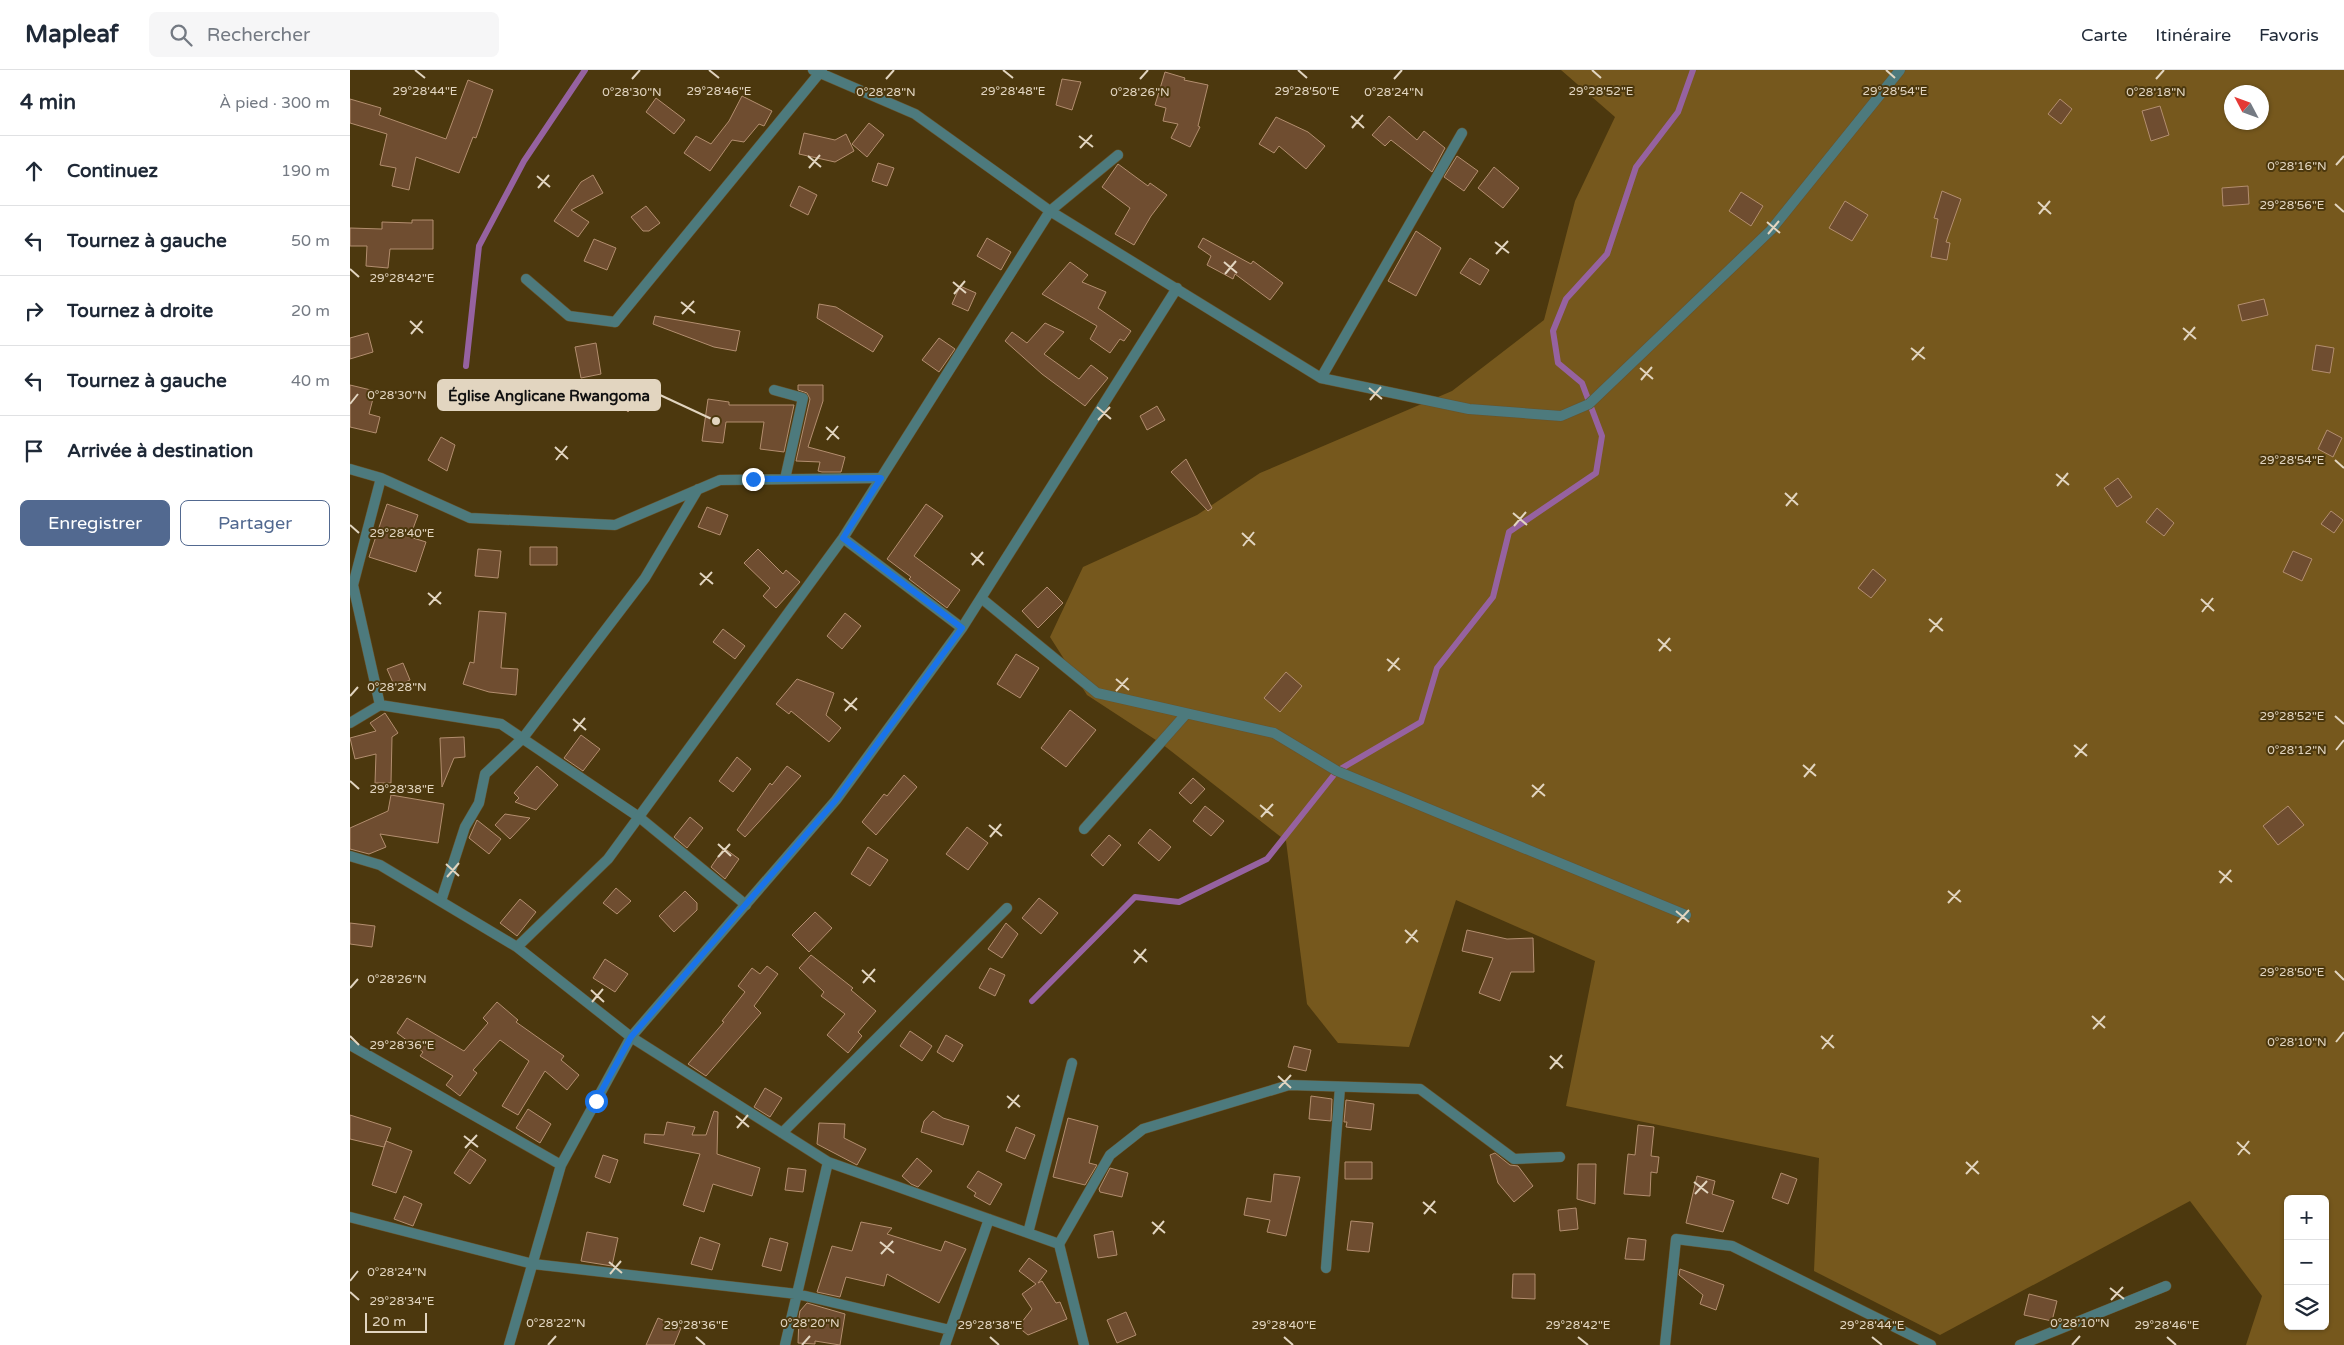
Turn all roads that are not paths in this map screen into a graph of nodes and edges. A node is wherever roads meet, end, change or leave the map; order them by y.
1 (1900, 70) edge
2 (819, 71) edge
3 (1462, 133) dead end
4 (1118, 155) dead end
5 (1050, 211) junction
6 (526, 279) dead end
7 (1177, 288) junction
8 (1321, 378) junction
9 (774, 390) dead end
10 (350, 469) edge
11 (382, 478) junction
12 (881, 478) junction
13 (785, 479) junction
14 (698, 489) junction
15 (843, 538) junction
16 (981, 598) junction
17 (962, 628) junction
18 (380, 705) junction
19 (1186, 714) junction
20 (350, 723) edge
21 (522, 738) junction
22 (639, 817) junction
23 (1084, 830) dead end
24 (350, 856) edge
25 (441, 901) junction
26 (746, 905) junction
27 (1007, 908) dead end
28 (1686, 915) dead end
29 (517, 947) junction
30 (631, 1037) junction
31 (350, 1045) edge
32 (1072, 1063) dead end
33 (1340, 1087) junction
34 (782, 1133) junction
35 (1560, 1157) dead end
36 (828, 1162) junction
37 (561, 1165) junction
38 (350, 1217) edge
39 (989, 1219) junction
40 (1028, 1233) junction
41 (1060, 1244) junction
42 (533, 1264) junction
43 (1326, 1268) dead end
44 (2166, 1286) dead end
45 (797, 1294) junction
46 (950, 1330) junction
47 (509, 1345) edge
48 (785, 1345) edge
49 (945, 1345) edge
50 (1084, 1345) edge
51 (1665, 1345) edge
52 (1931, 1345) edge
53 (2020, 1345) edge

1 - 8 street
2 - 5 street
2 - 6 street
3 - 8 street
4 - 5 street
5 - 7 street
5 - 12 street
7 - 8 street
7 - 16 street
9 - 13 street
10 - 11 street
11 - 14 street
11 - 18 street
12 - 13 street
12 - 15 street
13 - 14 street
14 - 21 street
15 - 17 street
15 - 22 street
16 - 17 street
16 - 19 street
17 - 26 street
18 - 20 street
18 - 21 street
19 - 23 street
19 - 28 street
21 - 22 street
21 - 25 street
22 - 26 street
22 - 29 street
24 - 25 street
25 - 29 street
26 - 30 street
27 - 34 street
29 - 30 street
30 - 34 street
30 - 37 street
31 - 37 street
32 - 40 street
33 - 35 street
33 - 41 street
33 - 43 street
34 - 36 street
36 - 39 street
36 - 45 street
37 - 42 street
38 - 42 street
39 - 40 street
39 - 46 street
40 - 41 street
41 - 50 street
42 - 45 street
42 - 47 street
44 - 53 street
45 - 46 street
45 - 48 street
46 - 49 street
51 - 52 street

